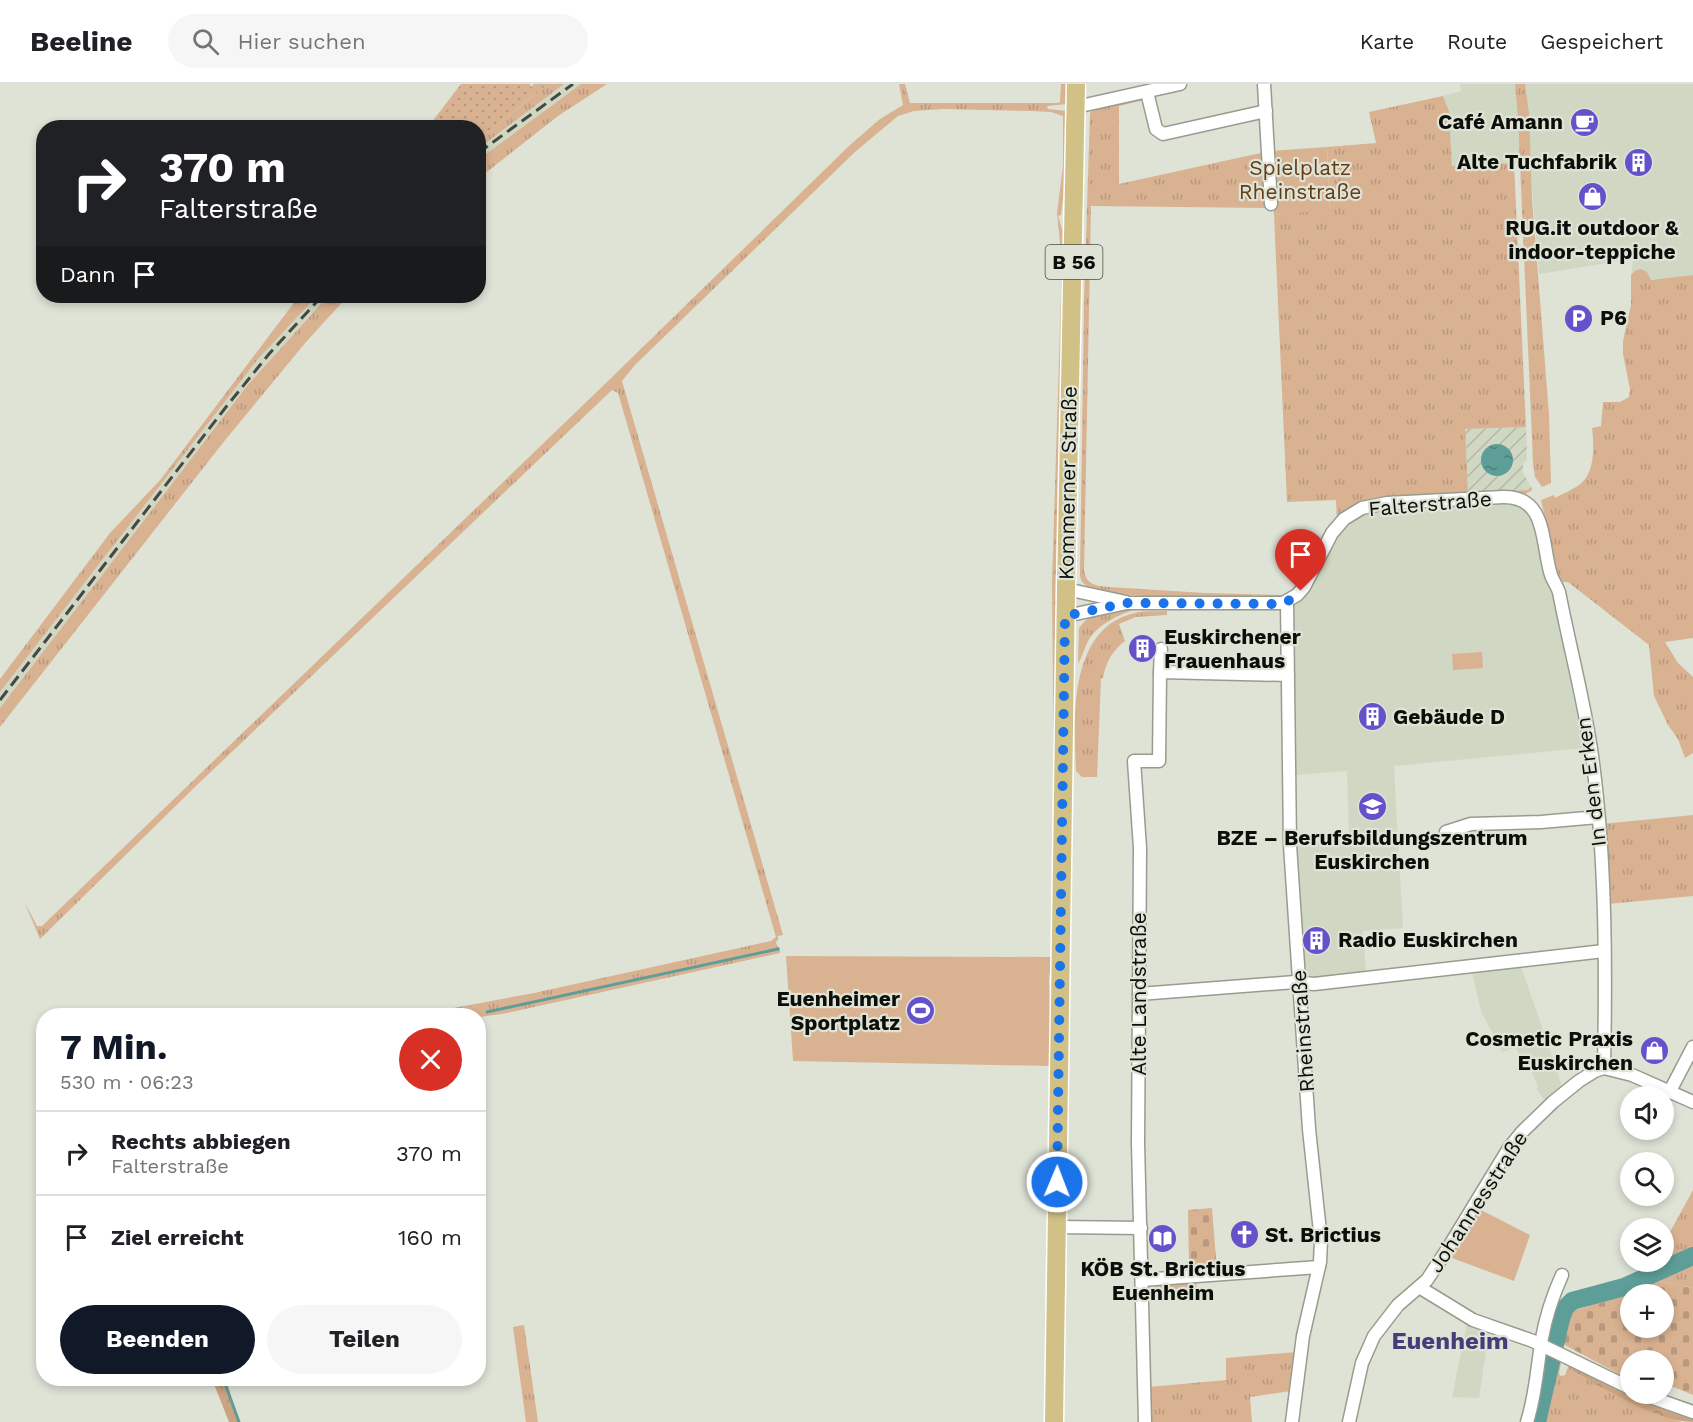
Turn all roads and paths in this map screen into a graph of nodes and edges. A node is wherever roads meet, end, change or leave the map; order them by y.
1 (1076, 84) edge
2 (1180, 84) edge
3 (1264, 84) edge
4 (1147, 92) junction
5 (1076, 107) junction
6 (1266, 111) junction
7 (1270, 204) dead end
8 (1528, 504) joint
9 (1066, 589) junction
10 (1287, 602) junction
11 (1127, 603) junction
12 (1065, 616) junction
13 (1161, 649) dead end
14 (1160, 672) junction
15 (1288, 675) junction
16 (1598, 817) junction
17 (1446, 832) dead end
18 (1604, 951) junction
19 (1299, 983) junction
20 (1139, 994) junction
21 (1693, 1047) edge
22 (1604, 1068) junction
23 (1658, 1086) edge
24 (1673, 1086) edge
25 (1674, 1093) edge
26 (1693, 1102) edge
27 (1057, 1227) junction
28 (1141, 1228) junction
29 (1319, 1267) junction
30 (1562, 1275) dead end
31 (1142, 1280) junction
32 (1419, 1287) junction
33 (1544, 1347) junction
34 (1620, 1383) edge
35 (1670, 1404) edge
36 (1693, 1412) edge
37 (1054, 1422) edge
38 (1145, 1422) edge
39 (1292, 1422) edge
40 (1349, 1422) edge
41 (1527, 1422) edge

1 - 5 main road, Kommerner Straße / B 56
2 - 4 street
3 - 6 street
4 - 5 street
4 - 6 street
5 - 9 main road, Kommerner Straße / B 56
6 - 7 street
8 - 10 street, Falterstraße
8 - 16 street, In den Erken
9 - 11 street
9 - 12 main road, Kommerner Straße / B 56
10 - 11 street
10 - 15 street, Rheinstraße
11 - 12 street
12 - 27 main road, Kommerner Straße / B 56
13 - 14 street
14 - 15 street
14 - 20 street, Alte Landstraße
15 - 19 street, Rheinstraße
16 - 17 street
16 - 18 street, In den Erken
18 - 19 street
18 - 22 street, In den Erken
19 - 20 street
19 - 29 street, Rheinstraße
20 - 28 street, Alte Landstraße
21 - 24 street
22 - 23 street
22 - 32 street, Johannesstraße
25 - 26 street
27 - 28 street
27 - 37 main road, Kommerner Straße / B 56
28 - 31 street, Alte Landstraße
29 - 31 street
29 - 39 street, Rheinstraße
30 - 33 street
31 - 38 street, Alte Landstraße
32 - 33 street
32 - 40 street, Johannesstraße
33 - 34 street
33 - 41 street
35 - 36 street

